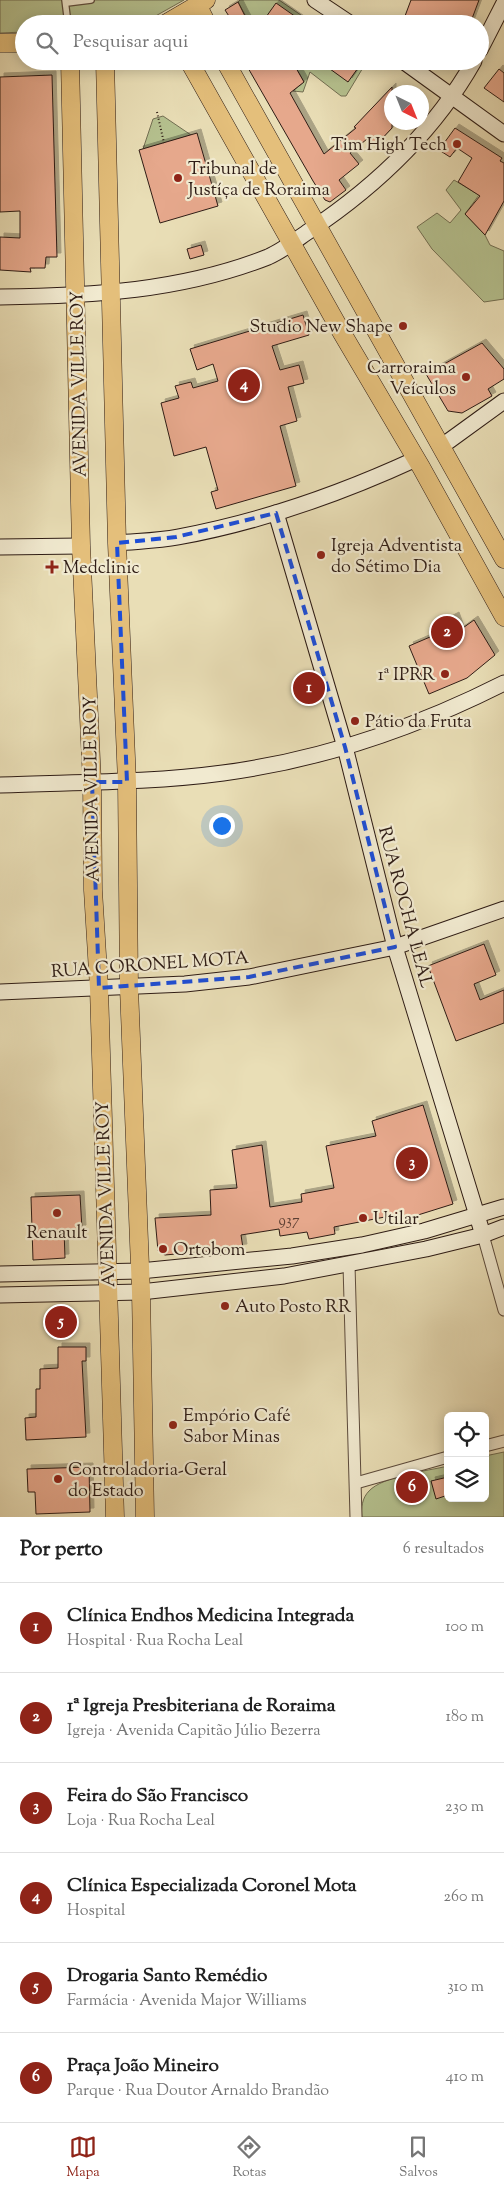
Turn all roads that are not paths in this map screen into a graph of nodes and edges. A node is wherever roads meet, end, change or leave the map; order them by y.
1 (90, 0) edge
2 (315, 0) edge
3 (66, 2) edge
4 (202, 3) edge
5 (504, 3) edge
6 (67, 15) edge
7 (181, 15) edge
8 (337, 15) edge
9 (489, 32) edge
10 (0, 43) edge
11 (15, 43) edge
12 (70, 70) edge
13 (105, 70) edge
14 (194, 70) edge
15 (230, 70) edge
16 (415, 70) edge
17 (468, 70) edge
18 (452, 97) junction
19 (504, 134) edge
20 (316, 226) junction
21 (292, 243) junction
22 (111, 294) junction
23 (76, 296) junction
24 (0, 297) edge
25 (504, 401) edge
26 (442, 446) junction
27 (416, 459) junction
28 (276, 513) junction
29 (117, 543) junction
30 (81, 546) junction
31 (0, 547) edge
32 (504, 559) edge
33 (504, 617) edge
34 (504, 682) edge
35 (345, 747) junction
36 (92, 782) junction
37 (127, 782) junction
38 (0, 785) edge
39 (504, 909) edge
40 (395, 947) junction
41 (99, 988) junction
42 (129, 988) junction
43 (0, 992) edge
44 (504, 1207) edge
45 (479, 1216) junction
46 (504, 1227) edge
47 (483, 1235) junction
48 (349, 1265) junction
49 (107, 1271) junction
50 (140, 1271) junction
51 (0, 1274) edge
52 (141, 1292) junction
53 (108, 1294) junction
54 (0, 1295) edge
55 (504, 1310) edge
56 (504, 1441) edge
57 (489, 1445) edge
58 (444, 1458) edge
59 (356, 1483) junction
60 (115, 1517) edge
61 (145, 1517) edge
62 (356, 1517) edge

1 - 3 lane
2 - 8 street
3 - 6 lane
4 - 7 main road
5 - 9 street
10 - 11 main road
12 - 23 main road, AVENIDA VILLE ROY
13 - 22 main road, AVENIDA VILLE ROY
14 - 21 main road
15 - 20 main road
16 - 18 street
17 - 18 street
18 - 19 street
18 - 20 street
20 - 21 street
20 - 26 main road
21 - 22 street
21 - 27 main road
22 - 23 street
22 - 29 main road, AVENIDA VILLE ROY
23 - 24 street
23 - 30 main road, AVENIDA VILLE ROY
25 - 26 street
26 - 32 main road
27 - 28 street
27 - 33 main road
28 - 29 street
28 - 35 street, RUA ROCHA LEAL
29 - 37 main road, AVENIDA VILLE ROY
30 - 31 street
30 - 36 main road, AVENIDA VILLE ROY
34 - 35 street
35 - 37 street
35 - 40 street, RUA ROCHA LEAL
36 - 37 street
36 - 38 street
36 - 41 main road, AVENIDA VILLE ROY
37 - 42 main road, AVENIDA VILLE ROY
39 - 40 street, RUA CORONEL MOTA
40 - 42 street, RUA CORONEL MOTA
40 - 45 street, RUA ROCHA LEAL
41 - 42 street, RUA CORONEL MOTA
41 - 43 street, RUA CORONEL MOTA
41 - 49 main road, AVENIDA VILLE ROY
42 - 50 main road, AVENIDA VILLE ROY
44 - 45 street
45 - 47 street, RUA ROCHA LEAL
45 - 50 street
46 - 47 street
47 - 48 street
47 - 55 street, RUA ROCHA LEAL
48 - 52 street
48 - 59 street
49 - 50 street
49 - 51 street
49 - 53 main road, AVENIDA VILLE ROY
50 - 52 main road, AVENIDA VILLE ROY
52 - 53 street
52 - 61 main road, AVENIDA VILLE ROY
53 - 54 street
53 - 60 main road, AVENIDA VILLE ROY
56 - 57 street
58 - 59 street
59 - 62 street

